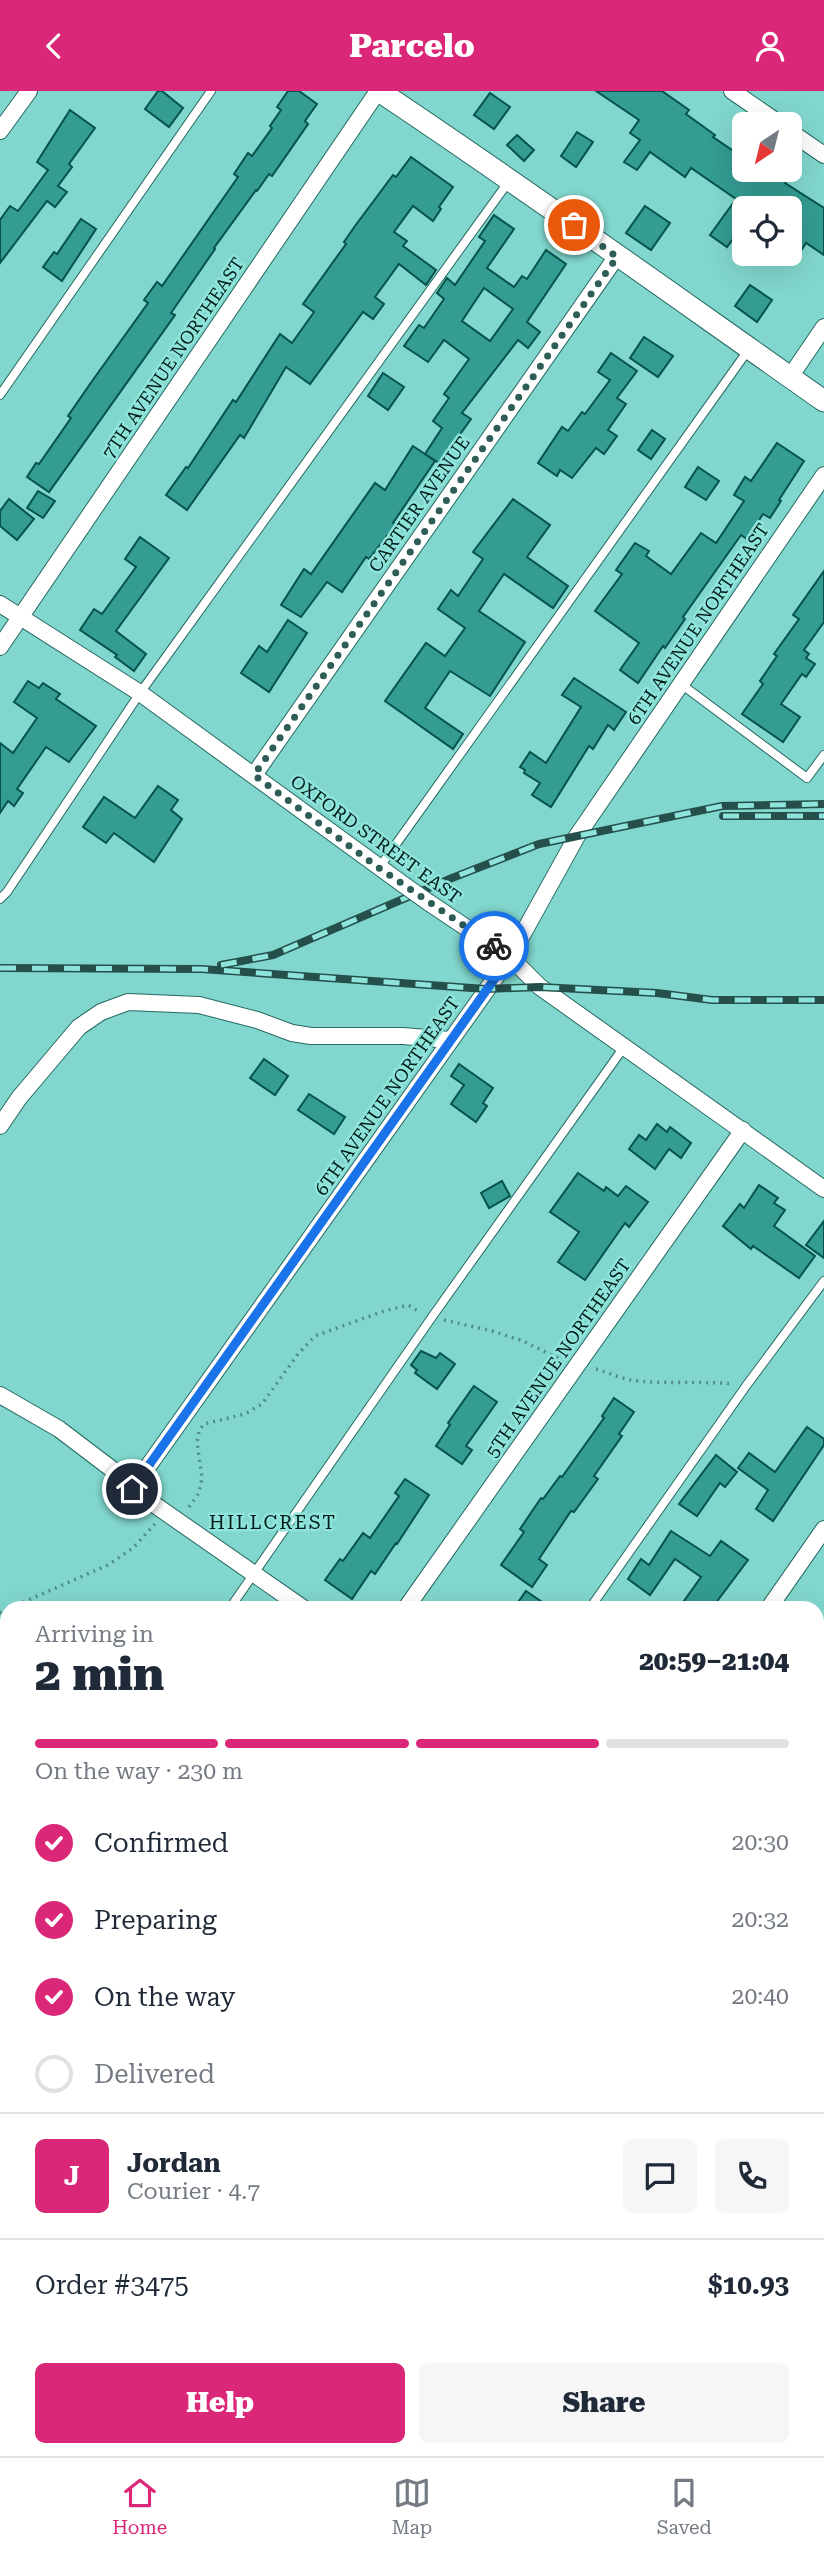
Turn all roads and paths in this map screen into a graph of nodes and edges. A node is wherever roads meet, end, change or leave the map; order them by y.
1 (29, 91) edge
2 (211, 91) edge
3 (378, 91) edge
4 (732, 91) edge
5 (763, 112) edge
6 (0, 131) edge
7 (802, 140) edge
8 (824, 155) edge
9 (510, 178) junction
10 (617, 257) junction
11 (824, 327) edge
12 (749, 349) junction
13 (790, 377) junction
14 (0, 395) edge
15 (824, 401) edge
16 (824, 475) edge
17 (0, 604) edge
18 (19, 618) junction
19 (0, 646) edge
20 (681, 684) junction
21 (141, 693) junction
22 (824, 755) edge
23 (254, 775) junction
24 (379, 868) junction
25 (0, 899) edge
26 (510, 957) junction
27 (450, 1040) junction
28 (624, 1047) junction
29 (0, 1126) edge
30 (743, 1130) junction
31 (824, 1189) edge
32 (824, 1281) edge
33 (0, 1395) edge
34 (133, 1487) junction
35 (824, 1529) edge
36 (254, 1573) junction
37 (235, 1601) edge
38 (293, 1601) edge
39 (411, 1601) edge
40 (595, 1601) edge
41 (774, 1601) edge

1 - 6 street
2 - 14 lane
3 - 9 street
3 - 18 street, 7TH AVENUE NORTHEAST
4 - 5 street
7 - 8 street
9 - 10 street
9 - 21 lane
10 - 12 street
10 - 23 street, CARTIER AVENUE
11 - 13 street
12 - 13 street
12 - 24 lane
13 - 15 street
16 - 20 street, 6TH AVENUE NORTHEAST
17 - 18 street, OXFORD STREET EAST
18 - 19 street, 7TH AVENUE NORTHEAST
18 - 21 street, OXFORD STREET EAST
20 - 22 lane
20 - 26 street, 6TH AVENUE NORTHEAST
21 - 23 street, OXFORD STREET EAST
21 - 25 lane
23 - 24 street, OXFORD STREET EAST
24 - 26 street, OXFORD STREET EAST, bridge
26 - 27 street, 6TH AVENUE NORTHEAST
26 - 28 street, OXFORD STREET EAST
27 - 29 street
27 - 34 street, 6TH AVENUE NORTHEAST
28 - 30 street, OXFORD STREET EAST
28 - 36 lane
30 - 31 street, OXFORD STREET EAST
30 - 39 street, 5TH AVENUE NORTHEAST
32 - 40 lane
33 - 34 street
34 - 36 street
35 - 41 street
36 - 37 lane
36 - 38 street

